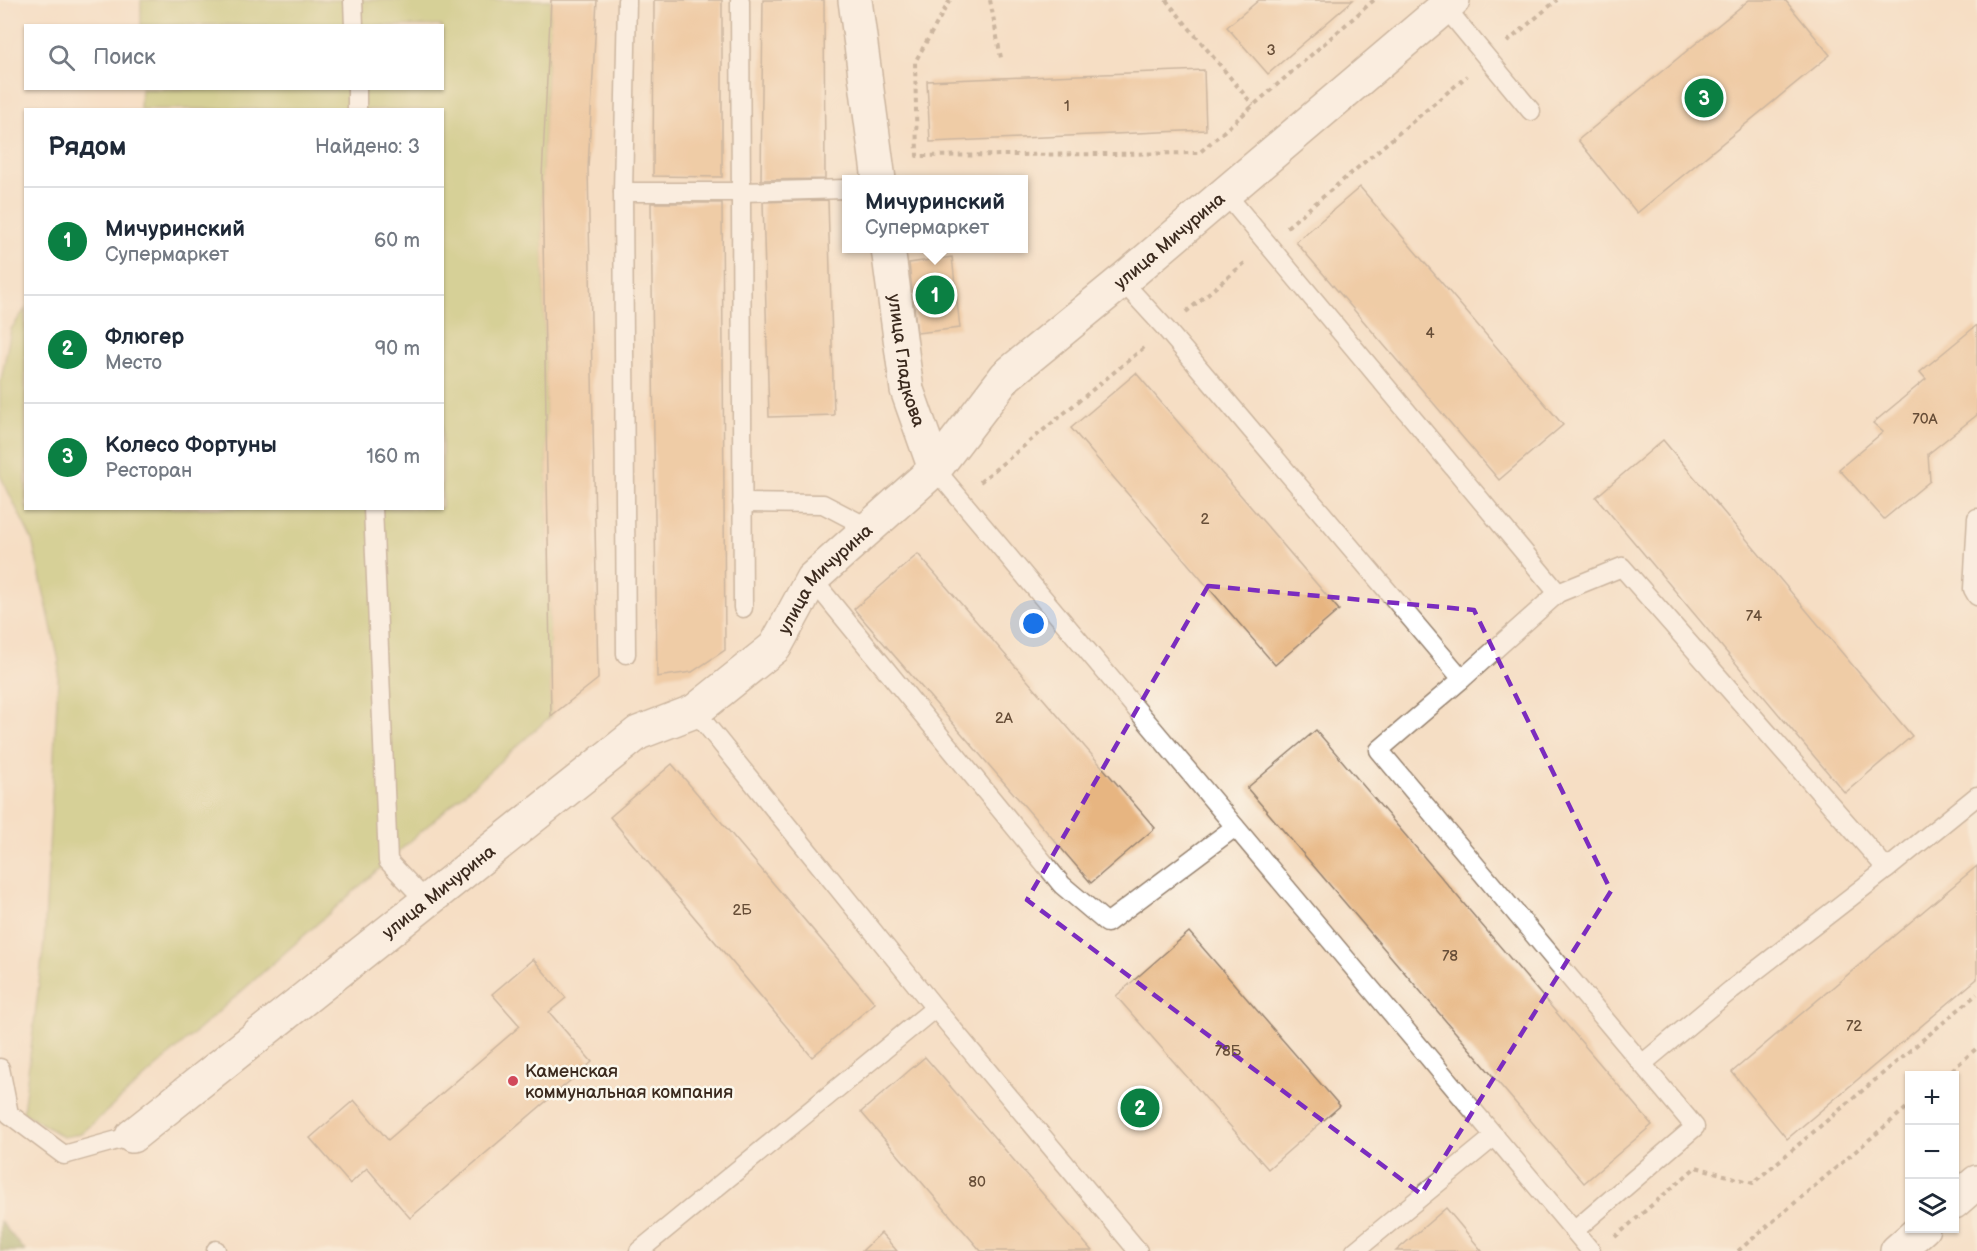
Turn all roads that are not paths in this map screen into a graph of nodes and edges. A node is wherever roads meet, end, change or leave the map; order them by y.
1 (353, 0) edge
2 (627, 0) edge
3 (740, 0) edge
4 (855, 0) edge
5 (1449, 3) edge
6 (354, 24) edge
7 (357, 90) edge
8 (357, 108) edge
9 (1531, 111) dead end
10 (878, 175) edge
11 (842, 189) edge
12 (623, 192) junction
13 (741, 192) junction
14 (1225, 193) junction
15 (889, 253) edge
16 (1122, 281) junction
17 (935, 469) junction
18 (742, 503) junction
19 (374, 510) edge
20 (1977, 518) edge
21 (869, 528) junction
22 (812, 579) junction
23 (1558, 593) junction
24 (1977, 596) edge
25 (742, 609) dead end
26 (626, 654) dead end
27 (1462, 679) junction
28 (695, 711) junction
29 (1977, 796) edge
30 (1235, 827) junction
31 (1887, 869) junction
32 (426, 901) junction
33 (934, 1008) junction
34 (1642, 1064) junction
35 (0, 1068) edge
36 (132, 1136) joint
37 (1495, 1136) junction
38 (1977, 1182) edge
39 (1959, 1198) edge
40 (1574, 1231) junction
41 (1917, 1233) edge
42 (1599, 1247) edge
43 (639, 1251) edge
44 (1138, 1251) edge
45 (1355, 1251) edge
46 (1897, 1251) edge

1 - 6 lane
2 - 12 lane
3 - 13 lane
4 - 10 street
5 - 9 lane
5 - 14 street, улица Мичурина
7 - 8 lane
11 - 13 lane
12 - 13 lane
12 - 26 lane
13 - 18 lane
14 - 16 street, улица Мичурина
14 - 23 lane
15 - 17 street, улица Гладкова
16 - 17 street, улица Мичурина
16 - 27 lane
17 - 21 street, улица Мичурина
17 - 30 lane
18 - 21 lane
18 - 25 lane
19 - 32 lane
20 - 24 lane
21 - 22 street, улица Мичурина
22 - 28 street, улица Мичурина
22 - 30 lane
23 - 27 lane
23 - 31 lane
27 - 34 lane
28 - 32 street, улица Мичурина
28 - 33 lane
29 - 31 lane
30 - 37 lane
31 - 34 lane
32 - 36 street, улица Мичурина
33 - 43 lane
33 - 44 lane
34 - 40 lane
35 - 36 lane
37 - 40 lane
37 - 45 lane
38 - 39 street
40 - 42 lane
41 - 46 street

